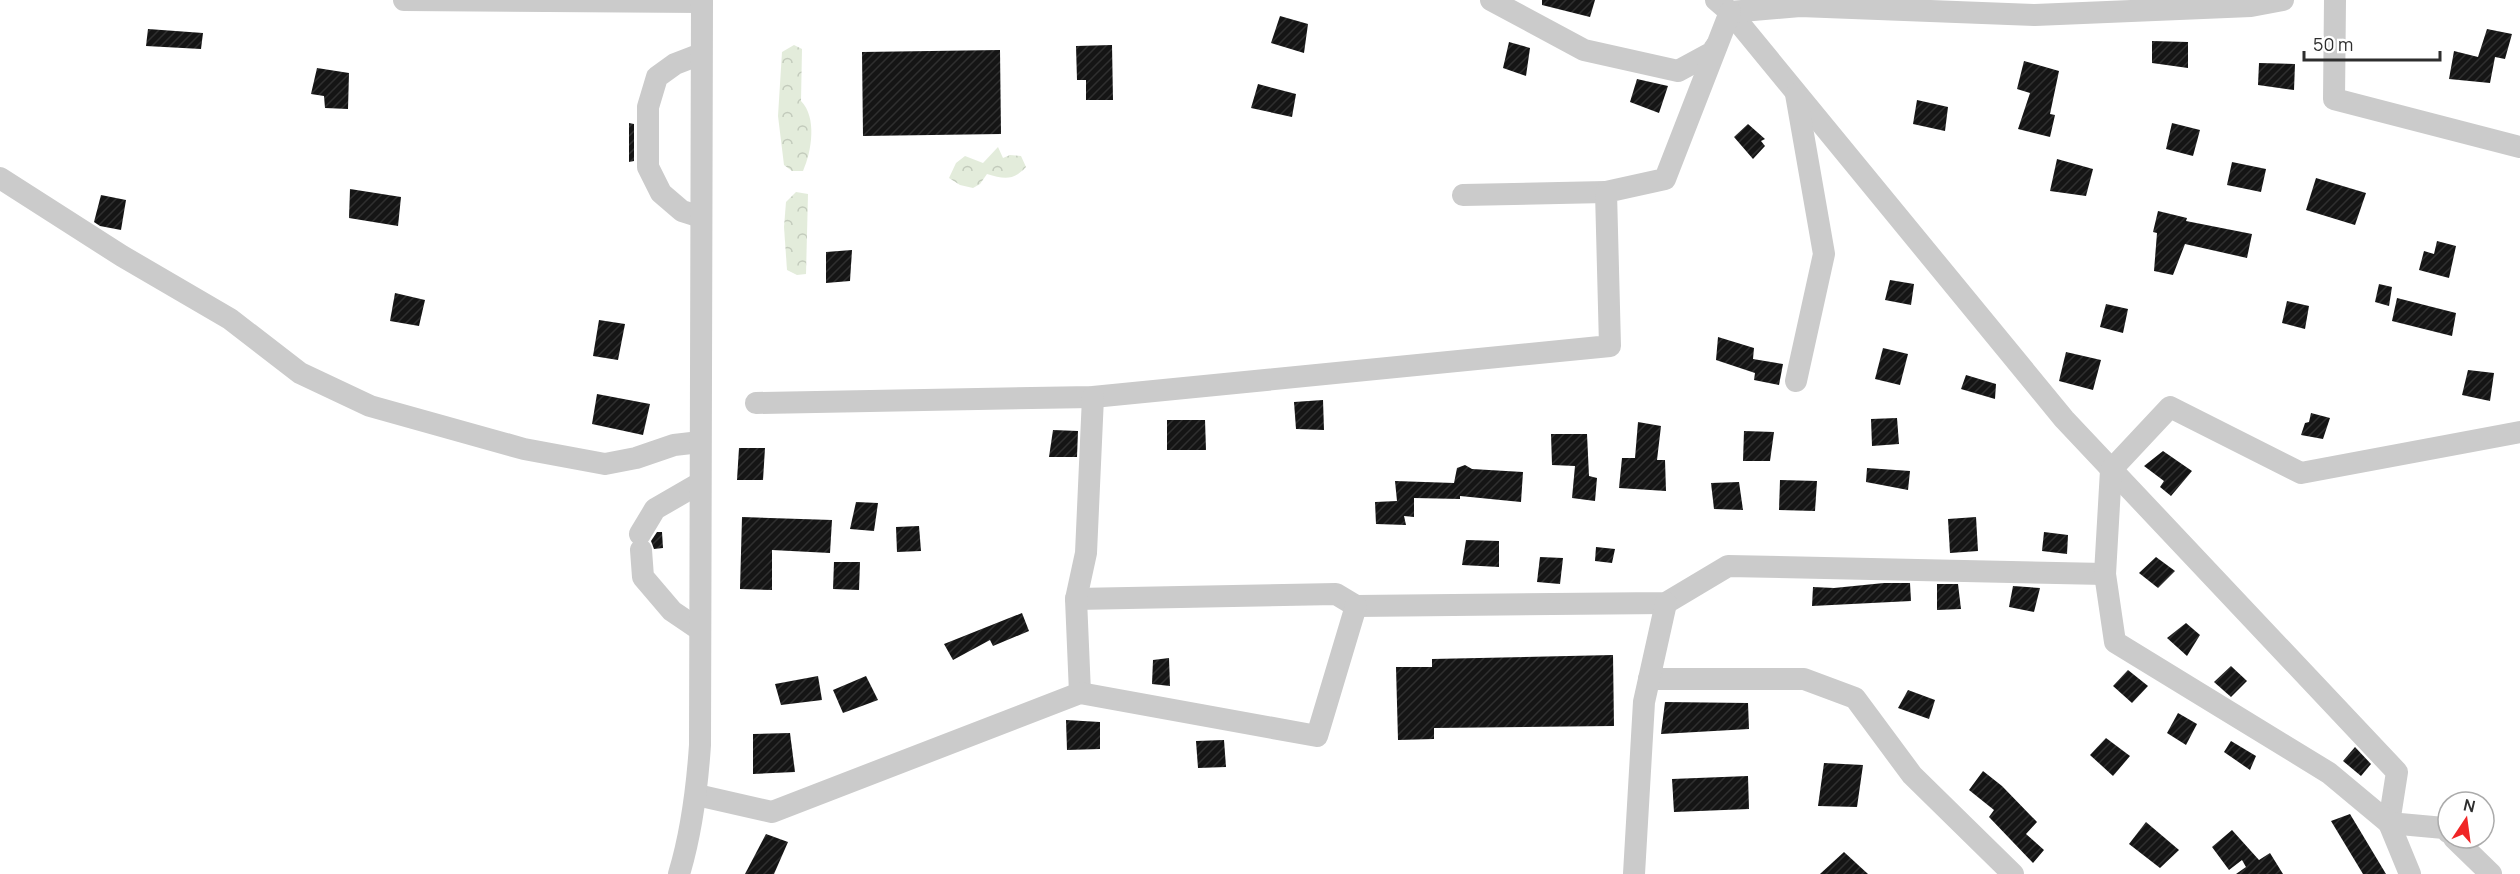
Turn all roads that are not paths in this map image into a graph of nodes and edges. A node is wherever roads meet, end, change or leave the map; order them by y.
1 (404, 0) edge
2 (1491, 0) edge
3 (2283, 0) edge
4 (2335, 0) edge
5 (702, 1) edge
6 (1723, 6) edge
7 (702, 54) junction
8 (1796, 93) junction
9 (2520, 147) edge
10 (0, 178) edge
11 (1606, 192) junction
12 (1463, 195) dead end
13 (701, 218) junction
14 (1796, 381) dead end
15 (1093, 398) junction
16 (756, 403) dead end
17 (2520, 432) edge
18 (700, 442) junction
19 (2111, 470) junction
20 (700, 483) junction
21 (2105, 574) junction
22 (1076, 599) junction
23 (1666, 603) junction
24 (1356, 606) junction
25 (700, 630) junction
26 (1649, 679) junction
27 (1080, 693) junction
28 (697, 795) junction
29 (2389, 823) junction
30 (2436, 827) edge
31 (2466, 850) edge
32 (679, 874) edge
33 (1634, 874) edge
34 (2013, 874) edge
35 (2410, 874) edge
36 (2491, 874) edge

1 - 5 street
2 - 6 street
3 - 6 street
4 - 9 street
5 - 7 street
6 - 8 street
6 - 11 street
7 - 13 street
7 - 13 street
8 - 14 street
8 - 19 street
10 - 18 street
11 - 12 street
11 - 15 street
13 - 18 street
15 - 16 street
15 - 22 street
17 - 19 street
18 - 20 street
19 - 21 street
19 - 29 street
20 - 25 street
20 - 25 street
21 - 23 street
21 - 29 street
22 - 24 street
22 - 27 street
23 - 24 street
23 - 26 street
24 - 27 street
25 - 28 street
26 - 33 street
26 - 34 street
27 - 28 street
28 - 32 street
29 - 30 street
29 - 35 street
31 - 36 street

